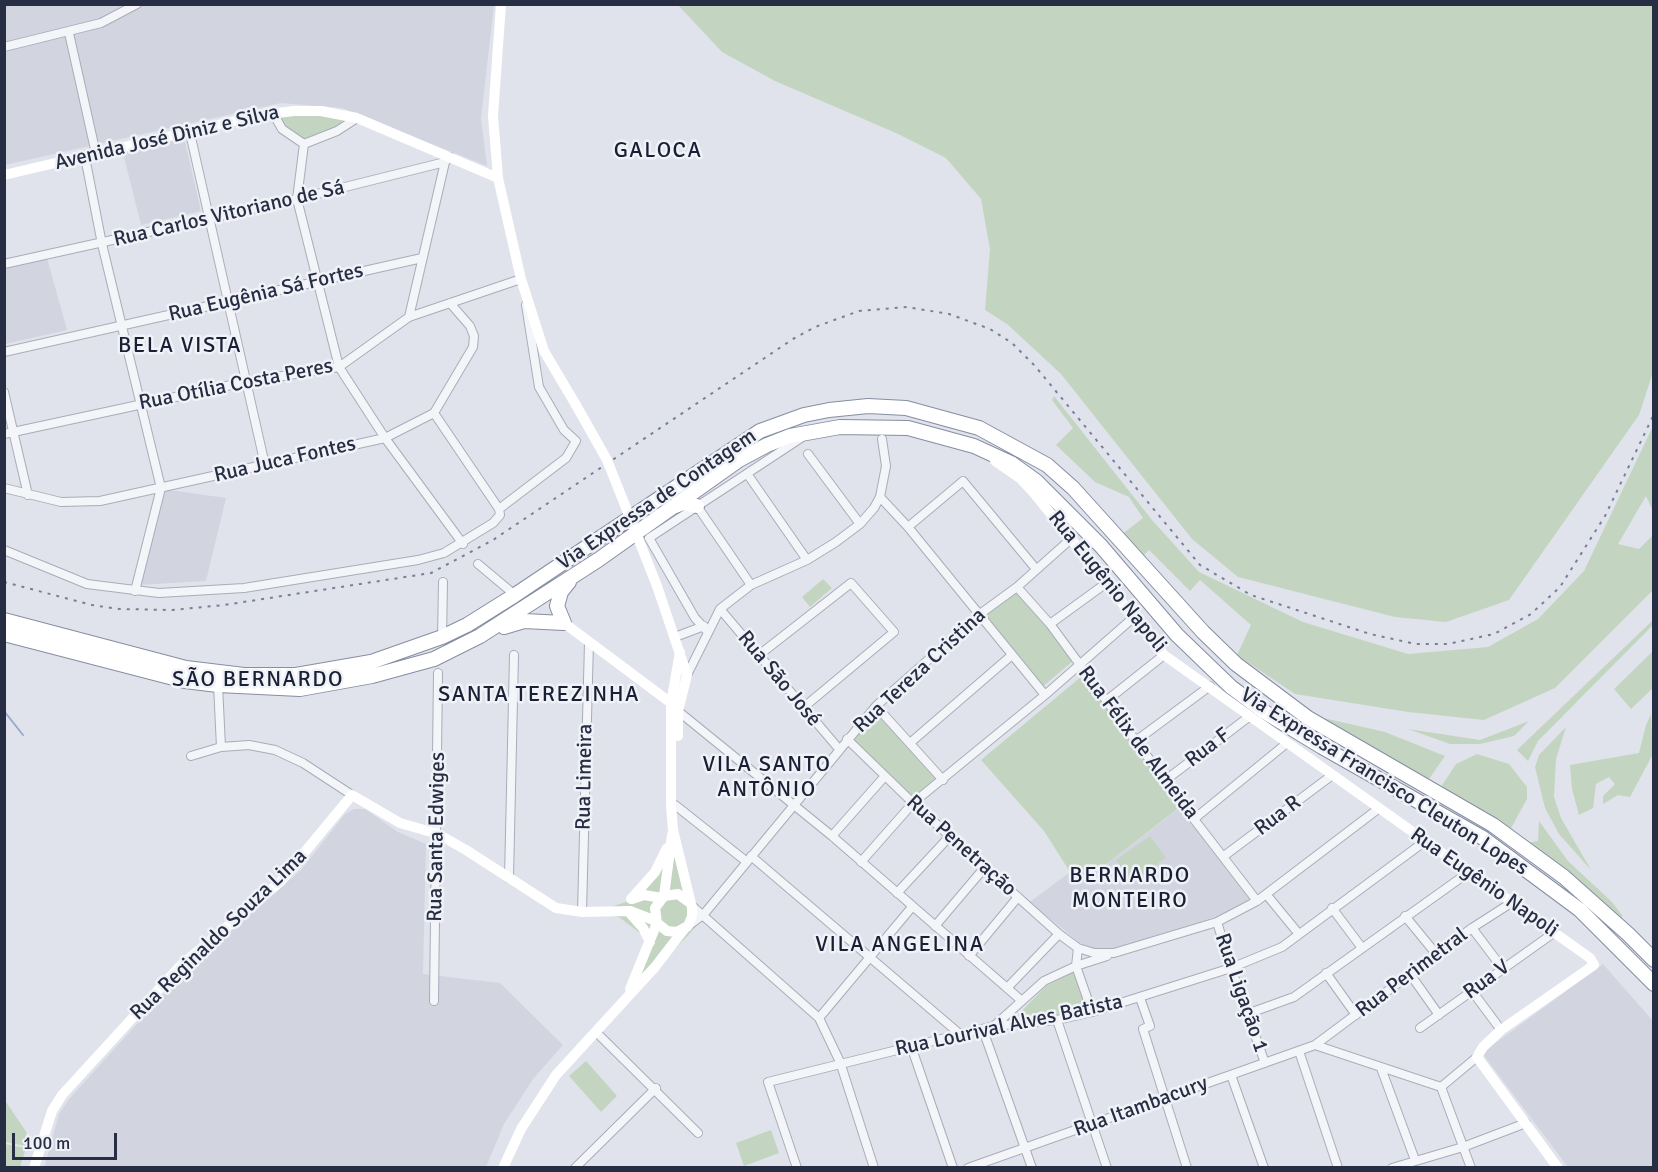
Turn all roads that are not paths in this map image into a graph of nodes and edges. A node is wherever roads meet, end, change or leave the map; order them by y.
1 (137, 4) edge
2 (501, 4) edge
3 (69, 33) junction
4 (4, 47) edge
5 (273, 112) junction
6 (357, 118) junction
7 (190, 133) junction
8 (304, 144) junction
9 (90, 156) junction
10 (447, 159) junction
11 (4, 175) edge
12 (498, 178) junction
13 (297, 199) junction
14 (208, 218) junction
15 (102, 244) junction
16 (422, 258) junction
17 (4, 264) edge
18 (317, 281) junction
19 (522, 284) junction
20 (229, 302) junction
21 (450, 303) junction
22 (410, 317) junction
23 (122, 326) junction
24 (4, 352) edge
25 (339, 367) junction
26 (245, 382) junction
27 (4, 392) edge
28 (141, 404) junction
29 (434, 413) junction
30 (804, 415) joint
31 (14, 431) junction
32 (813, 432) junction
33 (4, 434) edge
34 (385, 438) junction
35 (882, 439) dead end
36 (974, 446) junction
37 (808, 454) dead end
38 (265, 465) junction
39 (748, 475) junction
40 (4, 488) edge
41 (161, 488) junction
42 (28, 495) junction
43 (880, 497) junction
44 (697, 506) junction
45 (499, 509) junction
46 (666, 510) junction
47 (860, 524) junction
48 (908, 527) junction
49 (1072, 538) junction
50 (463, 544) junction
51 (4, 550) edge
52 (807, 560) junction
53 (478, 564) dead end
54 (1036, 569) junction
55 (579, 571) junction
56 (443, 582) dead end
57 (1105, 584) junction
58 (751, 585) junction
59 (1017, 587) junction
60 (135, 591) junction
61 (515, 595) junction
62 (720, 609) junction
63 (980, 614) junction
64 (1133, 618) junction
65 (4, 620) edge
66 (564, 623) junction
67 (1050, 624) junction
68 (706, 627) junction
69 (4, 634) edge
70 (480, 636) junction
71 (442, 637) junction
72 (675, 637) junction
73 (589, 642) junction
74 (680, 652) junction
75 (514, 655) dead end
76 (759, 655) junction
77 (1012, 655) junction
78 (1164, 655) junction
79 (1078, 663) junction
80 (438, 673) dead end
81 (687, 675) junction
82 (218, 686) junction
83 (1210, 686) junction
84 (1045, 695) junction
85 (1106, 701) junction
86 (876, 706) junction
87 (675, 707) junction
88 (804, 707) junction
89 (1250, 716) junction
90 (847, 739) junction
91 (1137, 740) junction
92 (910, 743) junction
93 (1287, 743) junction
94 (220, 747) junction
95 (839, 749) junction
96 (191, 756) dead end
97 (885, 776) junction
98 (1331, 776) junction
99 (943, 780) junction
100 (1167, 780) junction
101 (352, 795) junction
102 (913, 803) junction
103 (673, 805) junction
104 (793, 805) junction
105 (1378, 809) junction
106 (1194, 819) junction
107 (673, 830) junction
108 (438, 834) junction
109 (832, 836) junction
110 (950, 836) junction
111 (1424, 842) junction
112 (670, 843) junction
113 (1224, 856) junction
114 (749, 859) junction
115 (861, 862) junction
116 (985, 867) junction
117 (1468, 872) junction
118 (509, 878) junction
119 (897, 893) junction
120 (1266, 894) junction
121 (663, 897) junction
122 (1018, 897) junction
123 (631, 899) junction
124 (1257, 901) junction
125 (1511, 903) junction
126 (690, 904) junction
127 (912, 907) junction
128 (1332, 908) junction
129 (610, 910) junction
130 (627, 911) junction
131 (582, 912) junction
132 (704, 914) junction
133 (1405, 916) junction
134 (656, 922) junction
135 (1217, 922) junction
136 (935, 926) junction
137 (687, 927) junction
138 (1472, 928) junction
139 (1555, 932) junction
140 (1298, 933) junction
141 (1059, 934) junction
142 (650, 942) junction
143 (1078, 948) junction
144 (1362, 948) junction
145 (1114, 953) junction
146 (1437, 955) junction
147 (869, 957) junction
148 (969, 957) junction
149 (1653, 960) edge
150 (1076, 966) junction
151 (1231, 968) junction
152 (1503, 969) junction
153 (1326, 973) junction
154 (1410, 974) junction
155 (1653, 984) edge
156 (1007, 988) junction
157 (1472, 991) junction
158 (626, 998) junction
159 (1140, 998) junction
160 (434, 1001) dead end
161 (1022, 1001) junction
162 (1092, 1012) junction
163 (1247, 1014) junction
164 (1356, 1015) junction
165 (1439, 1016) junction
166 (819, 1018) junction
167 (1057, 1020) junction
168 (994, 1026) junction
169 (1420, 1028) dead end
170 (983, 1030) junction
171 (1501, 1030) junction
172 (597, 1032) junction
173 (961, 1035) junction
174 (1314, 1045) junction
175 (911, 1046) junction
176 (1299, 1051) junction
177 (1477, 1057) junction
178 (840, 1062) junction
179 (1265, 1063) junction
180 (1381, 1068) junction
181 (1232, 1075) junction
182 (1441, 1087) junction
183 (656, 1088) junction
184 (1164, 1100) junction
185 (1526, 1123) junction
186 (1093, 1125) junction
187 (698, 1133) dead end
188 (1463, 1147) junction
189 (1026, 1149) junction
190 (1415, 1160) junction
191 (1551, 1163) edge
192 (34, 1167) edge
193 (503, 1167) edge
194 (575, 1167) edge
195 (797, 1167) edge
196 (874, 1167) edge
197 (953, 1167) edge
198 (968, 1167) edge
199 (1032, 1167) edge
200 (1107, 1167) edge
201 (1187, 1167) edge
202 (1264, 1167) edge
203 (1338, 1167) edge
204 (1392, 1167) edge
205 (1470, 1167) edge
206 (1558, 1167) edge

1 - 3 street
2 - 12 street
3 - 4 street
3 - 9 street
5 - 6 street, Avenida José Diniz e Silva
5 - 7 street, Avenida José Diniz e Silva
5 - 8 street
6 - 8 street
6 - 10 street, Avenida José Diniz e Silva
7 - 9 street, Avenida José Diniz e Silva
7 - 14 street
8 - 13 street
9 - 11 street, Avenida José Diniz e Silva
9 - 15 street
10 - 12 street, Avenida José Diniz e Silva
10 - 13 street, Rua Carlos Vitoriano de Sá
10 - 16 street
12 - 19 street
13 - 14 street, Rua Carlos Vitoriano de Sá
13 - 18 street
14 - 15 street, Rua Carlos Vitoriano de Sá
14 - 20 street
15 - 17 street, Rua Carlos Vitoriano de Sá
15 - 23 street
16 - 18 street, Rua Eugênia Sá Fortes
16 - 22 street
18 - 20 street, Rua Eugênia Sá Fortes
18 - 25 street
19 - 21 street, Rua Otília Costa Peres
19 - 45 street
19 - 72 street, bridge
20 - 23 street, Rua Eugênia Sá Fortes
20 - 26 street
21 - 22 street, Rua Otília Costa Peres
21 - 29 street
22 - 25 street, Rua Otília Costa Peres
23 - 24 street, Rua Eugênia Sá Fortes
23 - 28 street
25 - 26 street, Rua Otília Costa Peres
25 - 34 street
26 - 28 street, Rua Otília Costa Peres
26 - 38 street
27 - 31 street
28 - 31 street, Rua Otília Costa Peres
28 - 41 street
29 - 34 street, Rua Juca Fontes
29 - 45 street
30 - 61 highway, Via Expressa de Contagem
30 - 149 highway, Via Expressa Francisco Cleuton Lopes
31 - 33 street, Rua Otília Costa Peres
31 - 42 street
32 - 36 highway, Via Expressa Francisco Cleuton Lopes
32 - 39 street
32 - 46 highway, Via Expressa de Contagem
34 - 38 street, Rua Juca Fontes
34 - 50 street
35 - 43 street
36 - 49 street, Rua Eugênio Napoli
36 - 155 highway, Via Expressa Francisco Cleuton Lopes
37 - 47 street
38 - 41 street, Rua Juca Fontes
39 - 44 street
39 - 52 street
40 - 42 street, Rua Juca Fontes
41 - 42 street, Rua Juca Fontes
41 - 60 street
43 - 47 street
43 - 48 street
44 - 46 highway
44 - 58 street
44 - 68 street
45 - 50 street
46 - 55 highway, Via Expressa de Contagem
47 - 52 street
48 - 54 street
48 - 63 street
49 - 54 street, Rua Tereza Cristina
49 - 57 street, Rua Eugênio Napoli
50 - 60 street
51 - 60 street
52 - 58 street
53 - 61 street
54 - 59 street, Rua Tereza Cristina
55 - 66 highway
55 - 70 highway, Via Expressa de Contagem
56 - 71 street
57 - 64 street, Rua Eugênio Napoli
57 - 67 street
58 - 62 street
59 - 63 street, Rua Tereza Cristina
59 - 67 street, Rua Félix de Almeida
61 - 71 highway
62 - 68 street
62 - 76 street, Rua São José
63 - 77 street
63 - 86 street, Rua Tereza Cristina
64 - 78 street, Rua Eugênio Napoli
64 - 79 street
65 - 71 highway
66 - 70 highway
66 - 73 street
67 - 79 street, Rua Félix de Almeida
68 - 72 street
68 - 81 street
69 - 82 highway
70 - 82 highway
72 - 74 street
73 - 87 street
73 - 131 street, Rua Limeira
74 - 81 street
74 - 87 street
75 - 118 street
76 - 88 street, Rua São José
76 - 88 street
77 - 84 street
77 - 92 street
78 - 83 street, Rua Eugênio Napoli
78 - 85 street
79 - 84 street
79 - 85 street, Rua Félix de Almeida
80 - 108 street, Rua Santa Edwiges
81 - 87 street
82 - 94 street
83 - 89 street, Rua Eugênio Napoli
83 - 91 street
84 - 99 street
85 - 91 street, Rua Félix de Almeida
86 - 90 street, Rua Tereza Cristina
86 - 92 street
87 - 103 street
87 - 104 street
88 - 95 street, Rua São José
89 - 93 street, Rua Eugênio Napoli
89 - 100 street, Rua F
90 - 95 street, Rua Tereza Cristina
90 - 97 street, Rua Penetração
91 - 100 street, Rua Félix de Almeida
92 - 99 street
93 - 98 street, Rua Eugênio Napoli
93 - 106 street
94 - 96 street
94 - 101 street
95 - 104 street, Rua Tereza Cristina
97 - 102 street, Rua Penetração
97 - 109 street
98 - 105 street, Rua Eugênio Napoli
98 - 113 street, Rua R
99 - 102 street
100 - 106 street, Rua Félix de Almeida
101 - 108 street
101 - 192 street, Rua Reginaldo Souza Lima
102 - 110 street, Rua Penetração
102 - 115 street
103 - 107 street
103 - 114 street
104 - 109 street
104 - 114 street, Rua Tereza Cristina
105 - 111 street, Rua Eugênio Napoli
105 - 120 street
106 - 113 street, Rua Félix de Almeida
107 - 112 street
107 - 126 street
108 - 118 street
108 - 160 street, Rua Santa Edwiges
109 - 115 street
110 - 116 street, Rua Penetração
110 - 119 street
111 - 117 street, Rua Eugênio Napoli
111 - 128 street, Rua Lourival Alves Batista
112 - 121 street
112 - 123 street
113 - 124 street, Rua Félix de Almeida
114 - 132 street, Rua Tereza Cristina
114 - 147 street
115 - 119 street
116 - 122 street, Rua Penetração
116 - 136 street
117 - 125 street, Rua Eugênio Napoli
117 - 133 street
118 - 131 street
119 - 127 street
120 - 124 street
120 - 140 street
121 - 123 street
121 - 126 street
121 - 134 street
122 - 141 street, Rua Penetração
122 - 148 street
123 - 129 street
124 - 135 street
125 - 138 street, Rua Perimetral
125 - 139 street, Rua Eugênio Napoli
126 - 132 street
126 - 137 street
127 - 136 street
127 - 147 street
128 - 140 street, Rua Lourival Alves Batista
128 - 144 street
129 - 130 street
129 - 131 street
130 - 134 street
130 - 142 street
132 - 137 street, Rua Tereza Cristina
132 - 166 street
133 - 144 street
133 - 146 street
134 - 137 street
134 - 142 street
135 - 145 street
135 - 151 street, Rua Ligação 1
136 - 148 street
137 - 158 street
138 - 146 street, Rua Perimetral
138 - 152 street
139 - 152 street, Rua V
139 - 171 street, Rua Eugênio Napoli
140 - 151 street, Rua Lourival Alves Batista
141 - 143 street, Rua Penetração
141 - 156 street
142 - 158 street
143 - 145 street
143 - 150 street
144 - 153 street
145 - 150 street
146 - 154 street, Rua Perimetral
147 - 166 street
147 - 173 street
148 - 156 street
150 - 161 street
150 - 162 street
151 - 159 street, Rua Lourival Alves Batista
151 - 163 street, Rua Ligação 1
152 - 157 street, Rua V
153 - 163 street
153 - 164 street
154 - 164 street, Rua Perimetral
154 - 165 street
156 - 161 street
157 - 165 street, Rua V
157 - 171 street
158 - 172 street
159 - 162 street, Rua Lourival Alves Batista
159 - 184 street
161 - 168 street
162 - 167 street, Rua Lourival Alves Batista
163 - 179 street, Rua Ligação 1
164 - 174 street, Rua Perimetral
165 - 169 street, Rua V
166 - 178 street
167 - 168 street, Rua Lourival Alves Batista
167 - 186 street
168 - 170 street, Rua Lourival Alves Batista
170 - 173 street, Rua Lourival Alves Batista
170 - 189 street
171 - 177 street
172 - 183 street
172 - 193 street
173 - 175 street, Rua Lourival Alves Batista
174 - 176 street, Rua Itambacury
174 - 180 street
175 - 178 street, Rua Lourival Alves Batista
175 - 197 street
176 - 179 street, Rua Itambacury
176 - 203 street
177 - 182 street
177 - 185 street
178 - 195 street, Rua Lourival Alves Batista
178 - 196 street
179 - 181 street, Rua Itambacury
180 - 182 street
180 - 190 street
181 - 184 street, Rua Itambacury
181 - 202 street
182 - 188 street
183 - 187 street
183 - 194 street
184 - 186 street, Rua Itambacury
184 - 201 street
185 - 188 street
185 - 191 street
186 - 189 street, Rua Itambacury
186 - 200 street
188 - 190 street
188 - 205 street
189 - 198 street, Rua Itambacury
189 - 199 street
190 - 204 street
191 - 206 street

